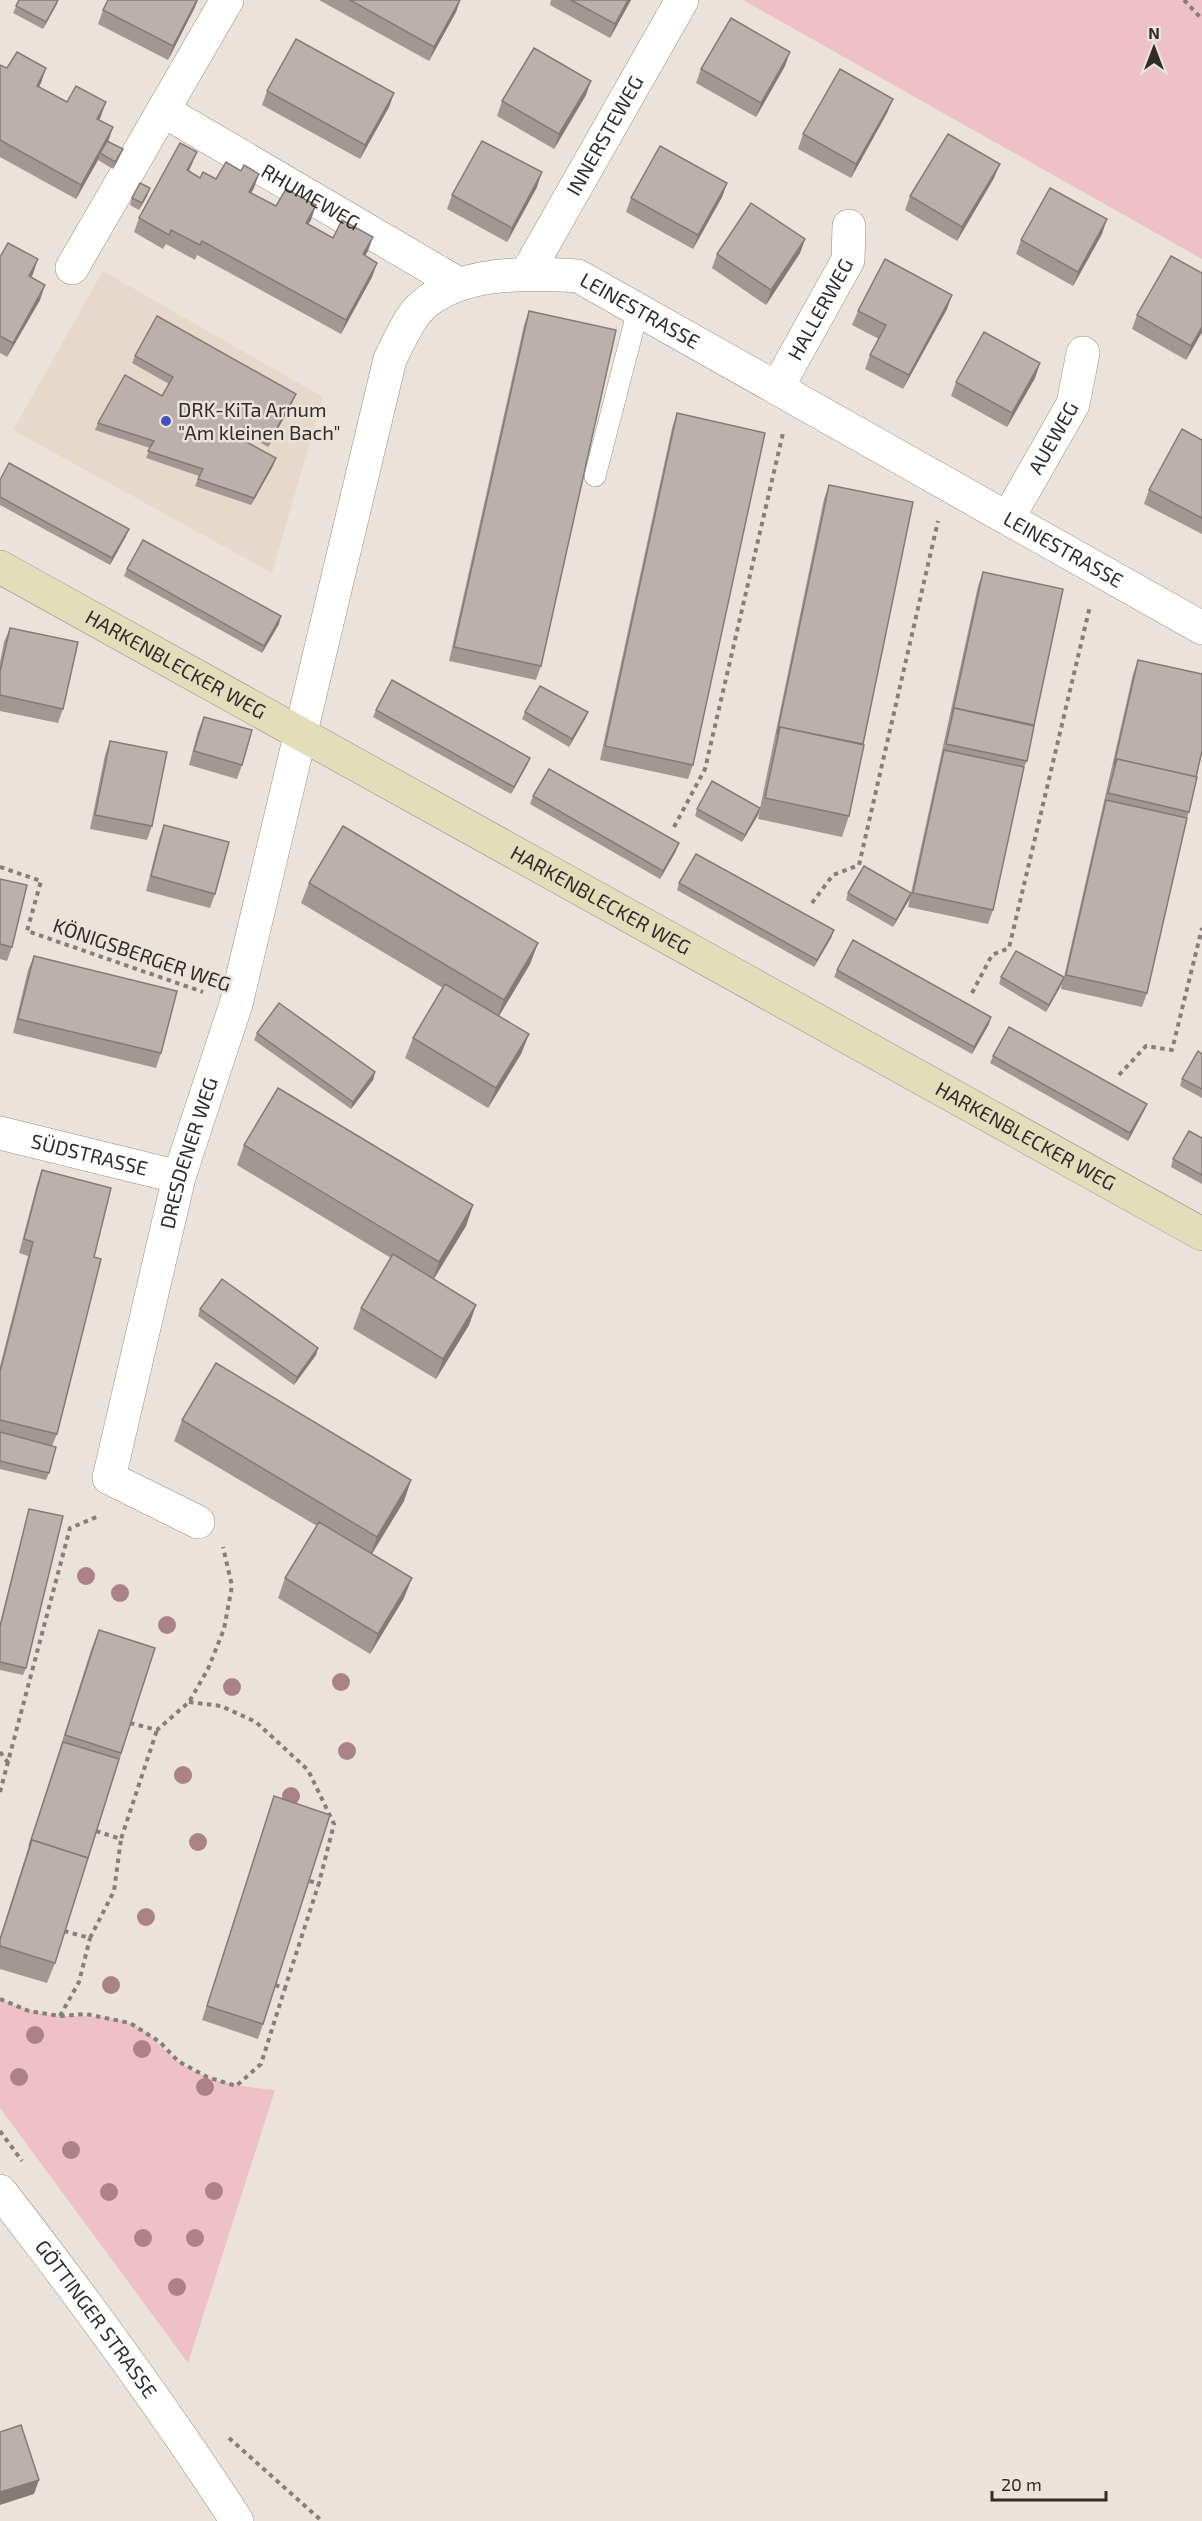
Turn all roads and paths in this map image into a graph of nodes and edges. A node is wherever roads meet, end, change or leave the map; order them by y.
1 (227, 0) edge
2 (682, 0) edge
3 (1184, 0) edge
4 (1202, 19) edge
5 (164, 111) junction
6 (849, 226) dead end
7 (72, 268) dead end
8 (527, 273) junction
9 (457, 283) junction
10 (638, 310) junction
11 (1083, 353) dead end
12 (784, 392) junction
13 (595, 477) dead end
14 (946, 483) junction
15 (1008, 518) junction
16 (0, 567) edge
17 (1098, 569) junction
18 (1202, 628) edge
19 (301, 734) junction
20 (674, 827) dead end
21 (0, 867) edge
22 (812, 903) dead end
23 (1202, 928) edge
24 (972, 993) dead end
25 (236, 1004) junction
26 (1119, 1075) dead end
27 (0, 1133) edge
28 (179, 1177) junction
29 (1202, 1234) edge
30 (99, 1516) dead end
31 (198, 1522) joint
32 (189, 1702) junction
33 (130, 1723) edge
34 (157, 1730) junction
35 (0, 1752) edge
36 (9, 1764) junction
37 (0, 1792) edge
38 (96, 1831) edge
39 (121, 1839) junction
40 (308, 1881) edge
41 (319, 1882) junction
42 (64, 1931) edge
43 (90, 1938) junction
44 (275, 1985) edge
45 (285, 1988) junction
46 (0, 1999) edge
47 (60, 2016) junction
48 (0, 2191) edge
49 (191, 2450) junction
50 (237, 2521) edge
51 (249, 2521) edge

1 - 5 street
2 - 8 street, INNERSTEWEG
3 - 4 path
5 - 7 street
5 - 9 street, RHUMEWEG
6 - 12 street, HALLERWEG
8 - 9 street, LEINESTRASSE
8 - 10 street, LEINESTRASSE
9 - 19 street, LEINESTRASSE
10 - 12 street, LEINESTRASSE
10 - 13 lane
11 - 15 street, AUEWEG
12 - 14 street, LEINESTRASSE
12 - 20 path
14 - 15 street, LEINESTRASSE
14 - 22 path
15 - 17 street, LEINESTRASSE
16 - 19 street, HARKENBLECKER WEG
17 - 18 street, LEINESTRASSE
17 - 24 path
19 - 25 street, DRESDENER WEG
19 - 29 street, HARKENBLECKER WEG
21 - 25 path, KÖNIGSBERGER WEG
23 - 26 path
25 - 28 street, DRESDENER WEG
27 - 28 street, SÜDSTRASSE
28 - 31 street, DRESDENER WEG
30 - 36 path
31 - 32 path
32 - 34 path
32 - 41 path
33 - 34 path
34 - 39 path
35 - 36 path
36 - 37 path
38 - 39 path
39 - 43 path
40 - 41 path
41 - 45 path
42 - 43 path
43 - 47 path
44 - 45 path
45 - 47 path
46 - 47 path
48 - 49 street, GÖTTINGER STRASSE
49 - 50 street, GÖTTINGER STRASSE
49 - 51 street, GÖTTINGER STRASSE

